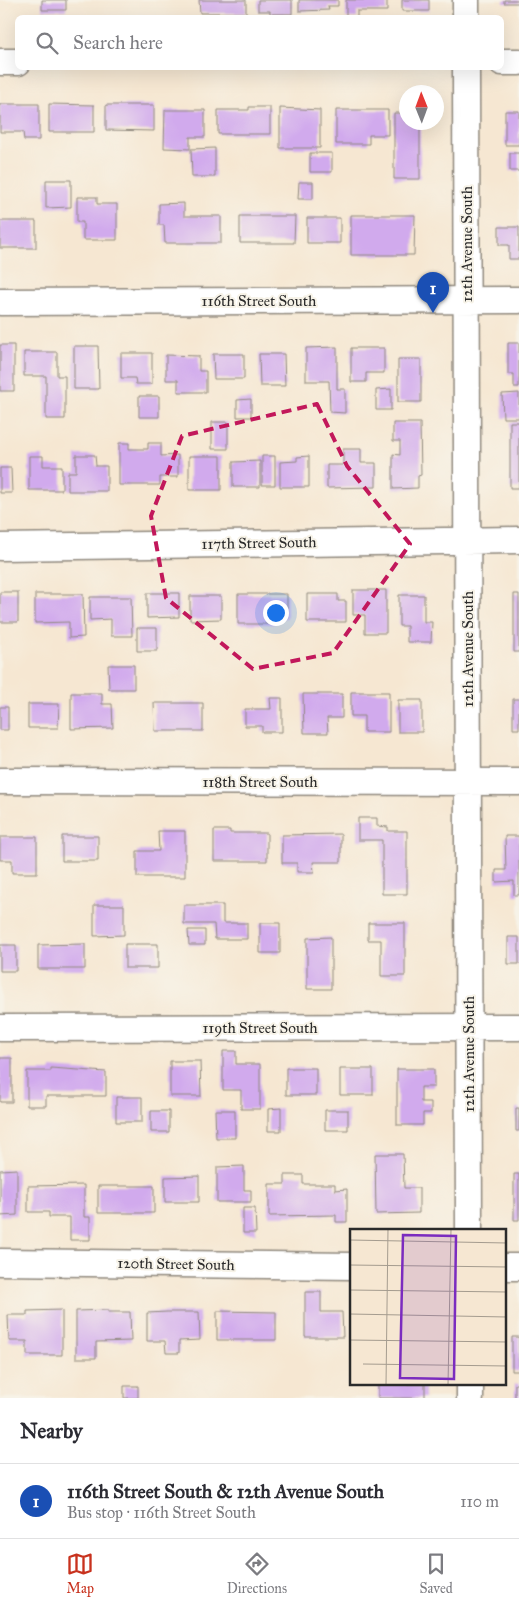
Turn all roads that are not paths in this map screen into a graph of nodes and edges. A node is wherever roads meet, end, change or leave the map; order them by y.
1 (466, 0) edge
2 (466, 15) edge
3 (0, 62) edge
4 (15, 62) edge
5 (504, 62) edge
6 (519, 62) edge
7 (466, 70) edge
8 (467, 300) junction
9 (519, 300) edge
10 (0, 302) edge
11 (468, 540) junction
12 (519, 540) edge
13 (0, 547) edge
14 (0, 781) edge
15 (468, 782) junction
16 (519, 782) edge
17 (469, 1027) junction
18 (519, 1027) edge
19 (0, 1028) edge
20 (470, 1229) edge
21 (0, 1262) edge
22 (350, 1266) edge
23 (506, 1267) edge
24 (519, 1267) edge

1 - 2 street
3 - 4 street
5 - 6 street
7 - 8 street, 12th Avenue South
8 - 9 street, 116th Street South
8 - 10 street, 116th Street South
8 - 11 street, 12th Avenue South
11 - 12 street, 117th Street South
11 - 13 street, 117th Street South
11 - 15 street, 12th Avenue South
14 - 15 street, 118th Street South
15 - 16 street, 118th Street South
15 - 17 street, 12th Avenue South
17 - 18 street, 119th Street South
17 - 19 street, 119th Street South
17 - 20 street, 12th Avenue South
21 - 22 street, 120th Street South
23 - 24 street

